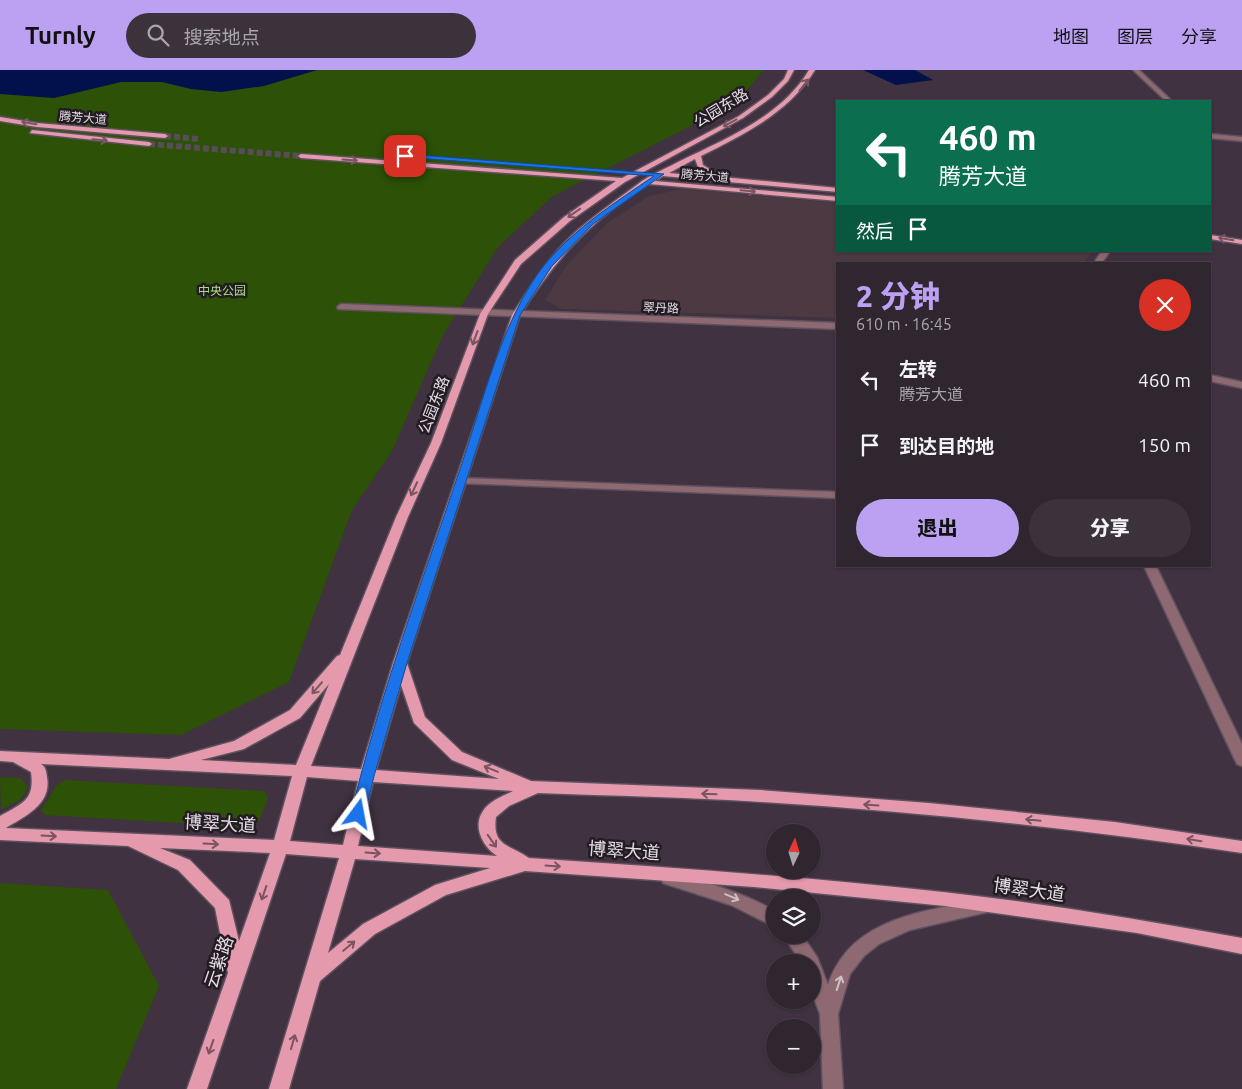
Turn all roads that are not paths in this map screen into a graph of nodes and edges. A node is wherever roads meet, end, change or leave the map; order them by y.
1 (791, 70) edge
2 (812, 70) edge
3 (1136, 70) edge
4 (1168, 100) edge
5 (0, 119) edge
6 (0, 127) edge
7 (164, 136) tunnel mouth
8 (1211, 136) edge
9 (1242, 139) edge
10 (149, 144) tunnel mouth
11 (309, 149) tunnel mouth
12 (697, 155) junction
13 (301, 156) tunnel mouth
14 (557, 166) dead end
15 (637, 172) junction
16 (660, 174) junction
17 (563, 175) junction
18 (620, 175) junction
19 (731, 181) junction
20 (647, 182) junction
21 (836, 190) edge
22 (594, 193) junction
23 (836, 199) edge
24 (1211, 237) edge
25 (1242, 242) edge
26 (1211, 245) edge
27 (1242, 250) edge
28 (341, 307) dead end
29 (484, 314) junction
30 (516, 315) junction
31 (836, 326) edge
32 (1211, 378) edge
33 (1242, 386) edge
34 (461, 481) junction
35 (836, 495) edge
36 (1150, 567) edge
37 (349, 652) junction
38 (400, 663) junction
39 (0, 756) edge
40 (17, 757) junction
41 (1242, 760) edge
42 (163, 764) junction
43 (301, 771) junction
44 (367, 776) junction
45 (536, 787) junction
46 (0, 824) edge
47 (0, 834) edge
48 (125, 840) junction
49 (280, 847) junction
50 (1242, 847) edge
51 (349, 852) junction
52 (526, 864) junction
53 (652, 873) junction
54 (991, 905) junction
55 (766, 914) edge
56 (1216, 940) junction
57 (1242, 946) edge
58 (1242, 952) edge
59 (237, 973) junction
60 (312, 978) junction
61 (821, 990) edge
62 (829, 1014) junction
63 (197, 1089) edge
64 (279, 1089) edge
65 (833, 1089) edge

1 -> 15 main road, 公园东路
12 -> 2 main road, 公园东路
3 - 4 street
7 -> 5 main road, 腾芳大道
6 -> 10 main road, 腾芳大道
8 - 9 street
11 - 14 main road
12 - 16 main road, 公园东路
12 - 19 main road
13 -> 17 main road, 腾芳大道
15 - 16 main road, 腾芳大道
15 - 18 main road, 公园东路
16 - 19 main road, 腾芳大道
16 - 20 main road, 公园东路
17 - 18 main road, 腾芳大道
17 - 22 main road
18 - 20 main road, 腾芳大道
18 - 22 main road, 公园东路
19 - 21 main road, 腾芳大道
20 -> 23 main road, 腾芳大道
20 - 30 main road, 公园东路
22 -> 29 main road, 公园东路
25 -> 24 main road
26 - 27 main road
28 - 29 street, 翠丹路
29 - 30 street, 翠丹路
29 -> 37 main road, 公园东路
30 - 31 street, 翠丹路
30 - 34 main road, 公园东路
32 - 33 street
34 - 35 street
34 - 38 main road, 公园东路
36 - 41 street
37 -> 42 main road
37 - 43 main road, 公园东路
38 - 44 main road, 公园东路
45 -> 38 main road
39 - 40 main road
40 - 42 main road
40 - 46 main road
42 - 43 main road
43 - 44 main road
43 - 49 main road, 公园东路
44 - 45 main road
44 - 51 main road, 公园东路
50 -> 45 main road
45 -> 52 main road
47 -> 48 main road, 博翠大道
48 -> 49 main road, 博翠大道
48 - 59 main road
49 - 51 main road, 博翠大道
49 -> 59 main road, 云紫路
51 -> 52 main road, 博翠大道
51 - 60 main road
52 -> 53 main road, 博翠大道
60 -> 52 main road
53 - 54 main road, 博翠大道
53 -> 55 street
54 - 56 main road, 博翠大道
62 -> 54 street
56 - 57 main road, 博翠大道
56 - 58 street
59 -> 63 main road, 云紫路
64 -> 60 main road
61 - 62 street
62 - 65 street

